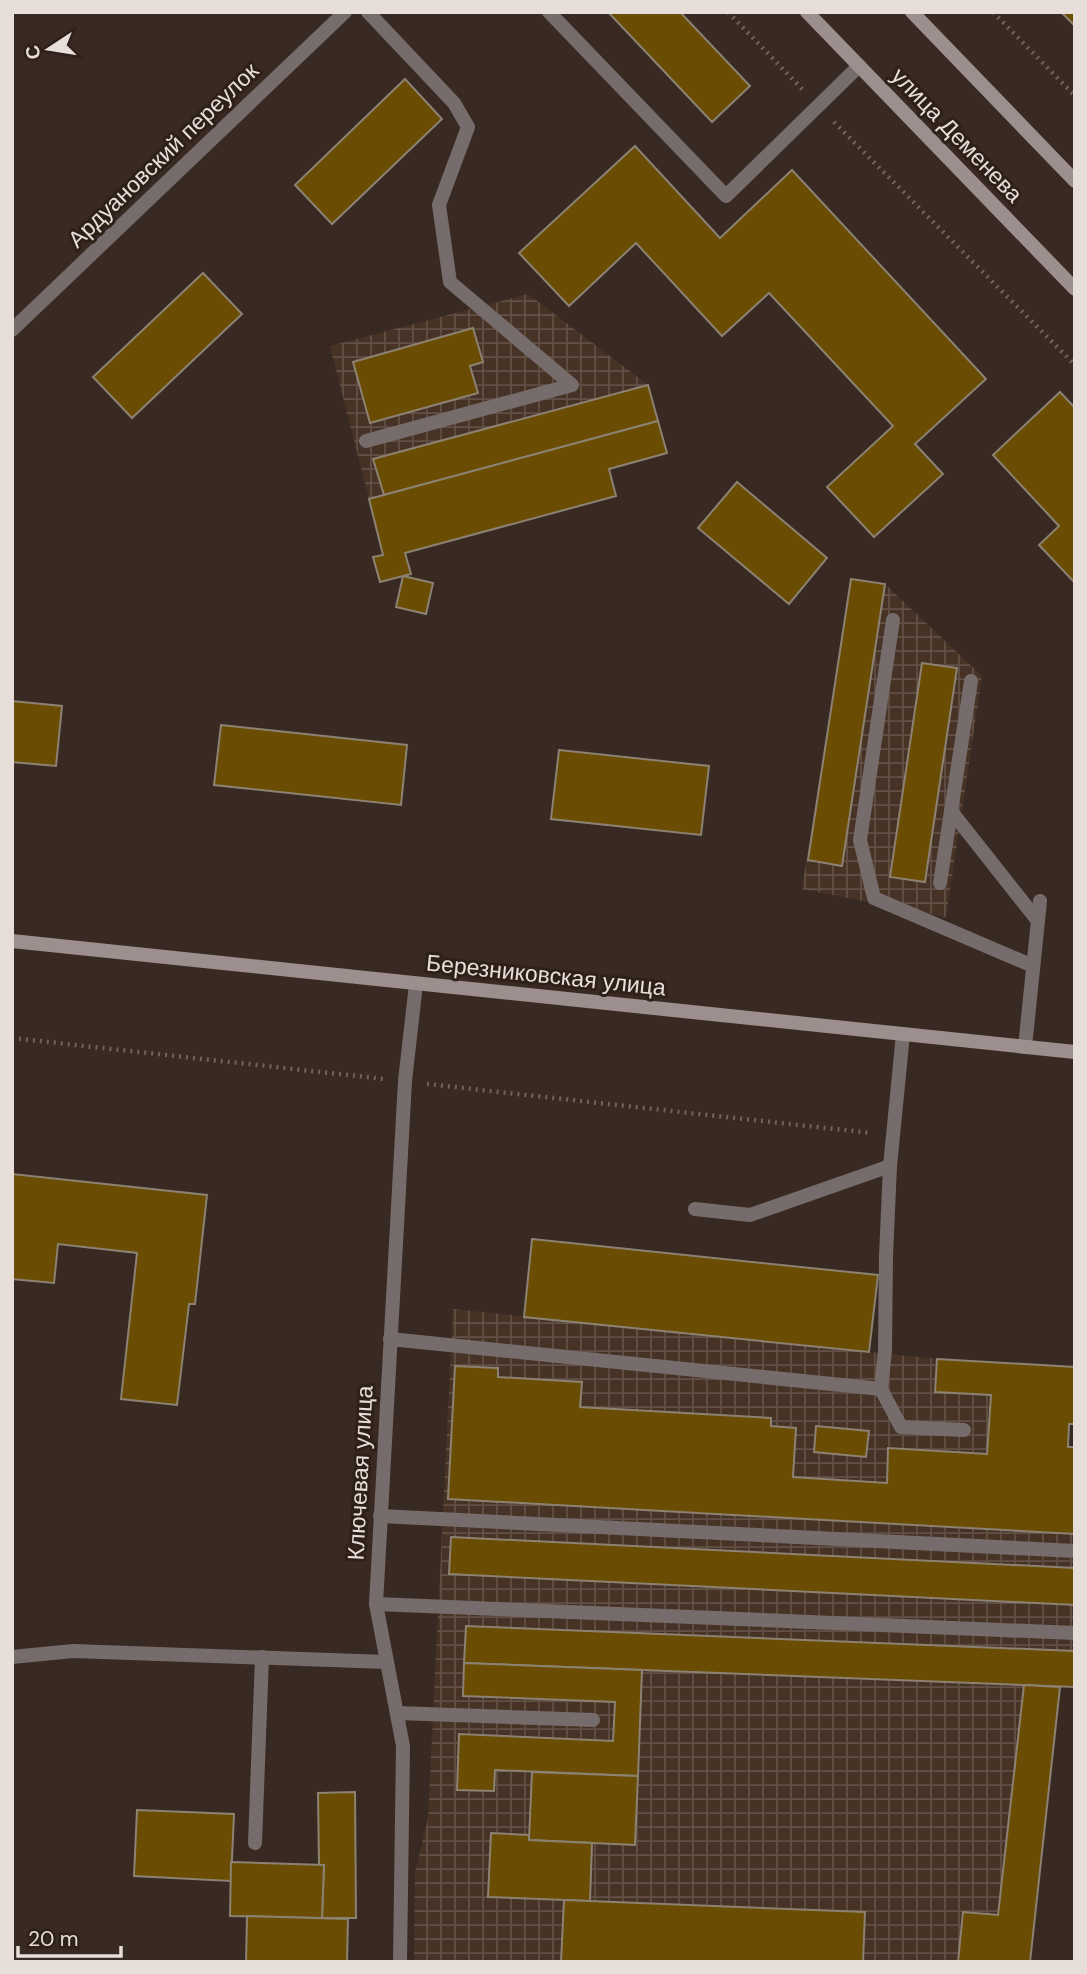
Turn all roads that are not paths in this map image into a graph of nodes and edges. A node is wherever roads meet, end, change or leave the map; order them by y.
1 (345, 12) edge
2 (368, 12) edge
3 (549, 12) edge
4 (807, 12) edge
5 (912, 12) edge
6 (859, 66) junction
7 (1075, 181) edge
8 (1074, 286) edge
9 (12, 330) edge
10 (366, 441) dead end
11 (893, 620) dead end
12 (971, 681) dead end
13 (951, 811) junction
14 (940, 883) dead end
15 (1040, 901) dead end
16 (1038, 921) junction
17 (12, 941) edge
18 (1033, 966) junction
19 (416, 984) junction
20 (903, 1034) junction
21 (1025, 1047) junction
22 (1075, 1052) edge
23 (890, 1166) junction
24 (695, 1209) dead end
25 (390, 1339) junction
26 (881, 1389) junction
27 (964, 1430) dead end
28 (380, 1516) junction
29 (1075, 1551) edge
30 (376, 1604) junction
31 (1075, 1633) edge
32 (12, 1657) edge
33 (262, 1657) junction
34 (387, 1662) junction
35 (397, 1713) junction
36 (593, 1720) dead end
37 (255, 1843) dead end
38 (400, 1962) edge

1 - 9 street, Ардуановский переулок
2 - 10 street
3 - 6 street
4 - 6 main road, улица Деменева
5 - 7 main road
6 - 8 main road, улица Деменева
11 - 18 street
12 - 13 street
13 - 14 street
13 - 16 street
15 - 16 street
16 - 18 street
17 - 19 main road, Березниковская улица
18 - 21 street
19 - 20 main road, Березниковская улица
19 - 25 street, Ключевая улица
20 - 21 main road, Березниковская улица
20 - 23 street
21 - 22 main road, Березниковская улица
23 - 24 street
23 - 26 street
25 - 26 street
25 - 28 street, Ключевая улица
26 - 27 street
28 - 29 street
28 - 30 street, Ключевая улица
30 - 31 street
30 - 34 street, Ключевая улица
32 - 33 street
33 - 34 street
33 - 37 street
34 - 35 street, Ключевая улица
35 - 36 street
35 - 38 street, Ключевая улица

